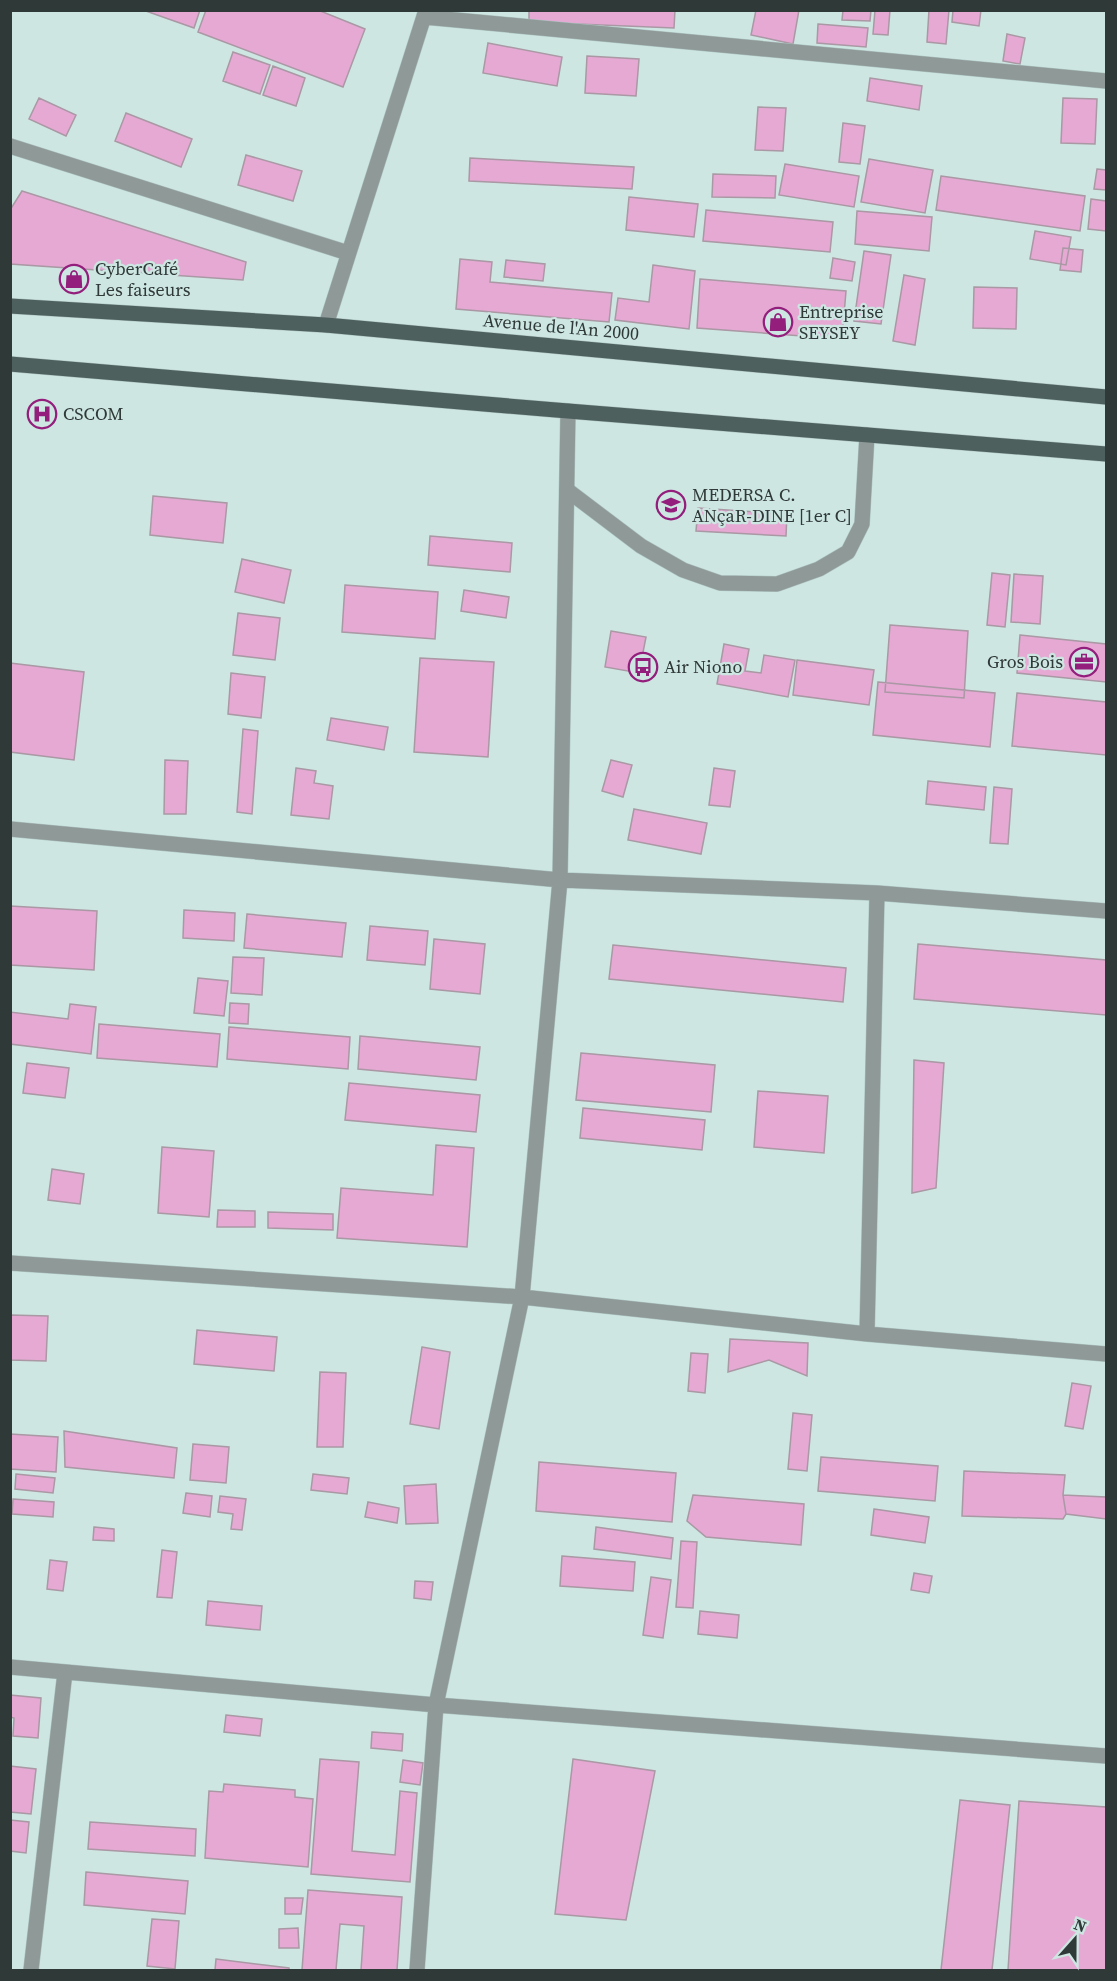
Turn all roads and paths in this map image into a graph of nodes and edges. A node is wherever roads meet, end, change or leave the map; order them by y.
1 (425, 14) edge
2 (1107, 81) edge
3 (10, 146) edge
4 (348, 254) junction
5 (10, 306) edge
6 (326, 325) junction
7 (10, 364) edge
8 (1107, 397) edge
9 (568, 411) junction
10 (867, 435) junction
11 (1107, 454) edge
12 (567, 490) junction
13 (10, 829) edge
14 (560, 880) junction
15 (877, 893) junction
16 (1107, 911) edge
17 (10, 1263) edge
18 (522, 1297) junction
19 (867, 1334) junction
20 (1107, 1354) edge
21 (10, 1667) edge
22 (65, 1672) junction
23 (436, 1705) junction
24 (1107, 1756) edge
25 (31, 1971) edge
26 (417, 1971) edge

1 - 2 street
1 - 4 street
3 - 4 street
4 - 6 street
5 - 6 main road, Avenue de l'An 2000
6 - 8 main road, Avenue de l'An 2000
7 - 9 main road
9 - 10 main road
9 - 12 street
10 - 11 main road
10 - 12 street
12 - 14 street
13 - 14 street
14 - 15 street
14 - 18 street
15 - 16 street
15 - 19 street
17 - 18 street
18 - 19 street
18 - 23 street
19 - 20 street
21 - 22 street
22 - 23 street
22 - 25 street
23 - 24 street
23 - 26 street

